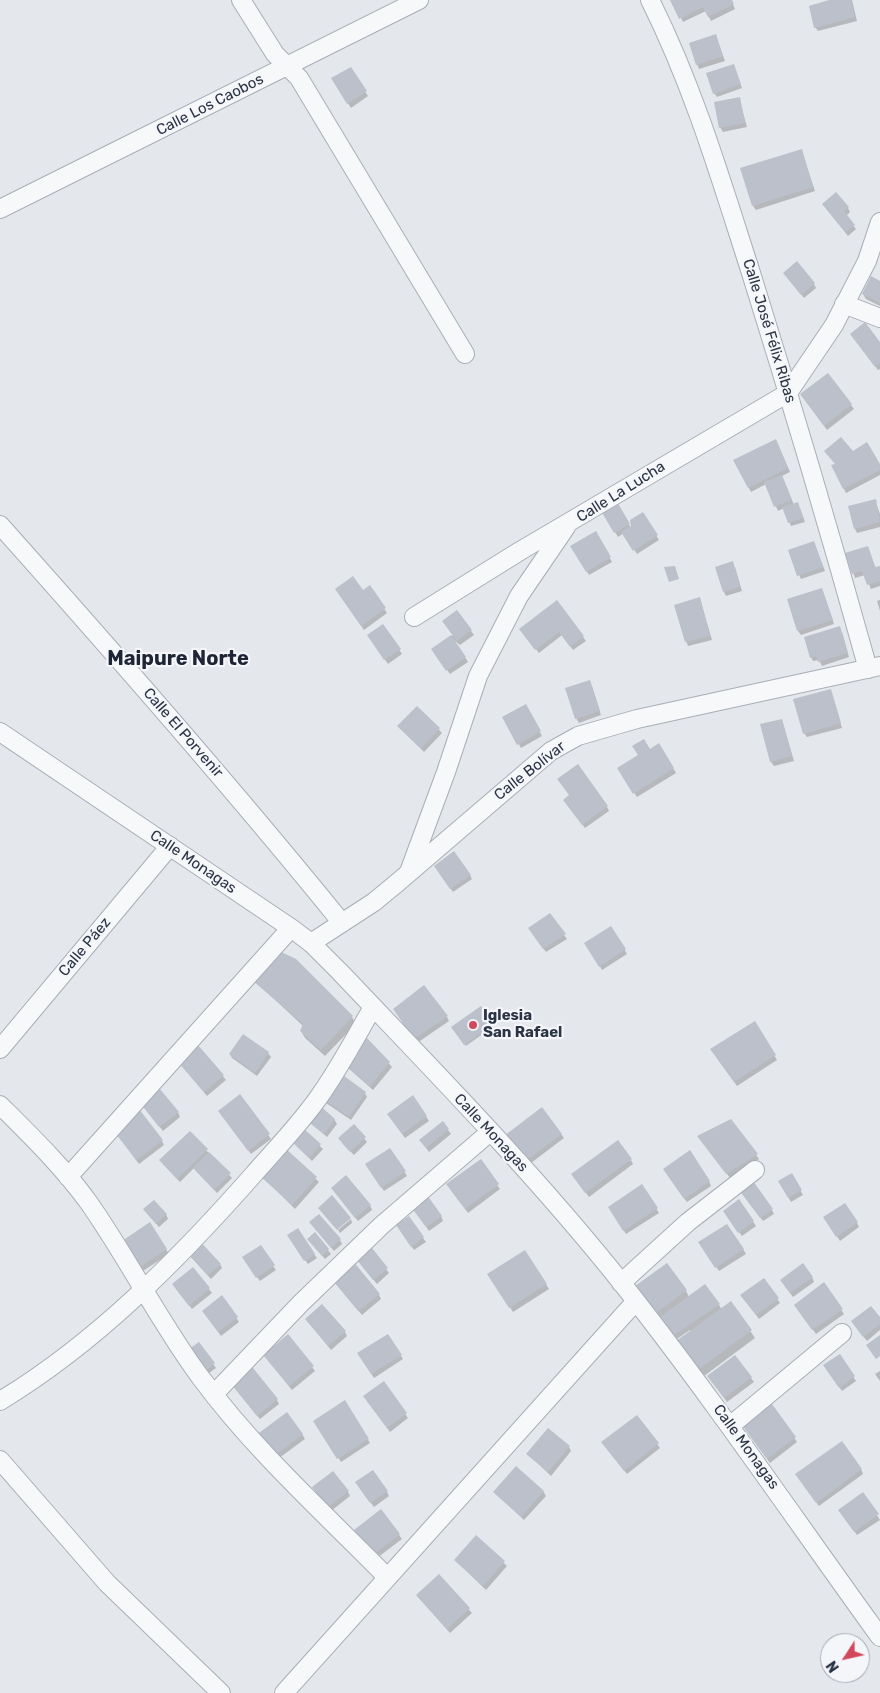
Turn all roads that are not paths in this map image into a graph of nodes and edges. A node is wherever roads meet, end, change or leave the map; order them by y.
1 (241, 0) edge
2 (419, 0) edge
3 (650, 0) edge
4 (287, 66) junction
5 (0, 209) edge
6 (880, 222) edge
7 (844, 304) junction
8 (880, 318) edge
9 (465, 354) dead end
10 (788, 394) junction
11 (0, 525) edge
12 (568, 525) junction
13 (414, 617) dead end
14 (874, 667) edge
15 (0, 732) edge
16 (170, 846) junction
17 (408, 874) junction
18 (342, 923) junction
19 (291, 928) junction
20 (311, 943) junction
21 (373, 1007) junction
22 (0, 1049) edge
23 (0, 1105) edge
24 (490, 1132) junction
25 (755, 1170) dead end
26 (68, 1177) junction
27 (621, 1283) junction
28 (143, 1288) junction
29 (636, 1301) junction
30 (842, 1333) dead end
31 (214, 1394) junction
32 (0, 1401) edge
33 (730, 1426) junction
34 (0, 1460) edge
35 (388, 1577) junction
36 (880, 1637) edge
37 (221, 1693) edge
38 (284, 1693) edge

1 - 4 street
2 - 4 street, Calle Los Caobos
3 - 10 street, Calle José Félix Ribas
4 - 5 street, Calle Los Caobos
4 - 9 street
6 - 7 street, Calle La Lucha
7 - 8 street
7 - 10 street, Calle La Lucha
10 - 12 street, Calle La Lucha
10 - 14 street, Calle José Félix Ribas
11 - 18 street, Calle El Porvenir
12 - 13 street
12 - 17 street, Calle La Lucha
14 - 17 street, Calle Bolívar
15 - 16 street, Calle Monagas
16 - 19 street, Calle Monagas
16 - 22 street, Calle Páez
17 - 18 street, Calle Bolívar
18 - 20 street, Calle Bolívar
19 - 20 street, Calle Monagas
19 - 26 street
20 - 21 street, Calle Monagas
21 - 24 street, Calle Monagas
21 - 28 street
23 - 26 street
24 - 27 street, Calle Monagas
24 - 31 street
25 - 27 street
26 - 28 street
27 - 29 street, Calle Monagas
28 - 31 street
28 - 32 street
29 - 33 street, Calle Monagas
29 - 35 street
30 - 33 street
31 - 35 street
33 - 36 street, Calle Monagas
34 - 37 street
35 - 38 street

